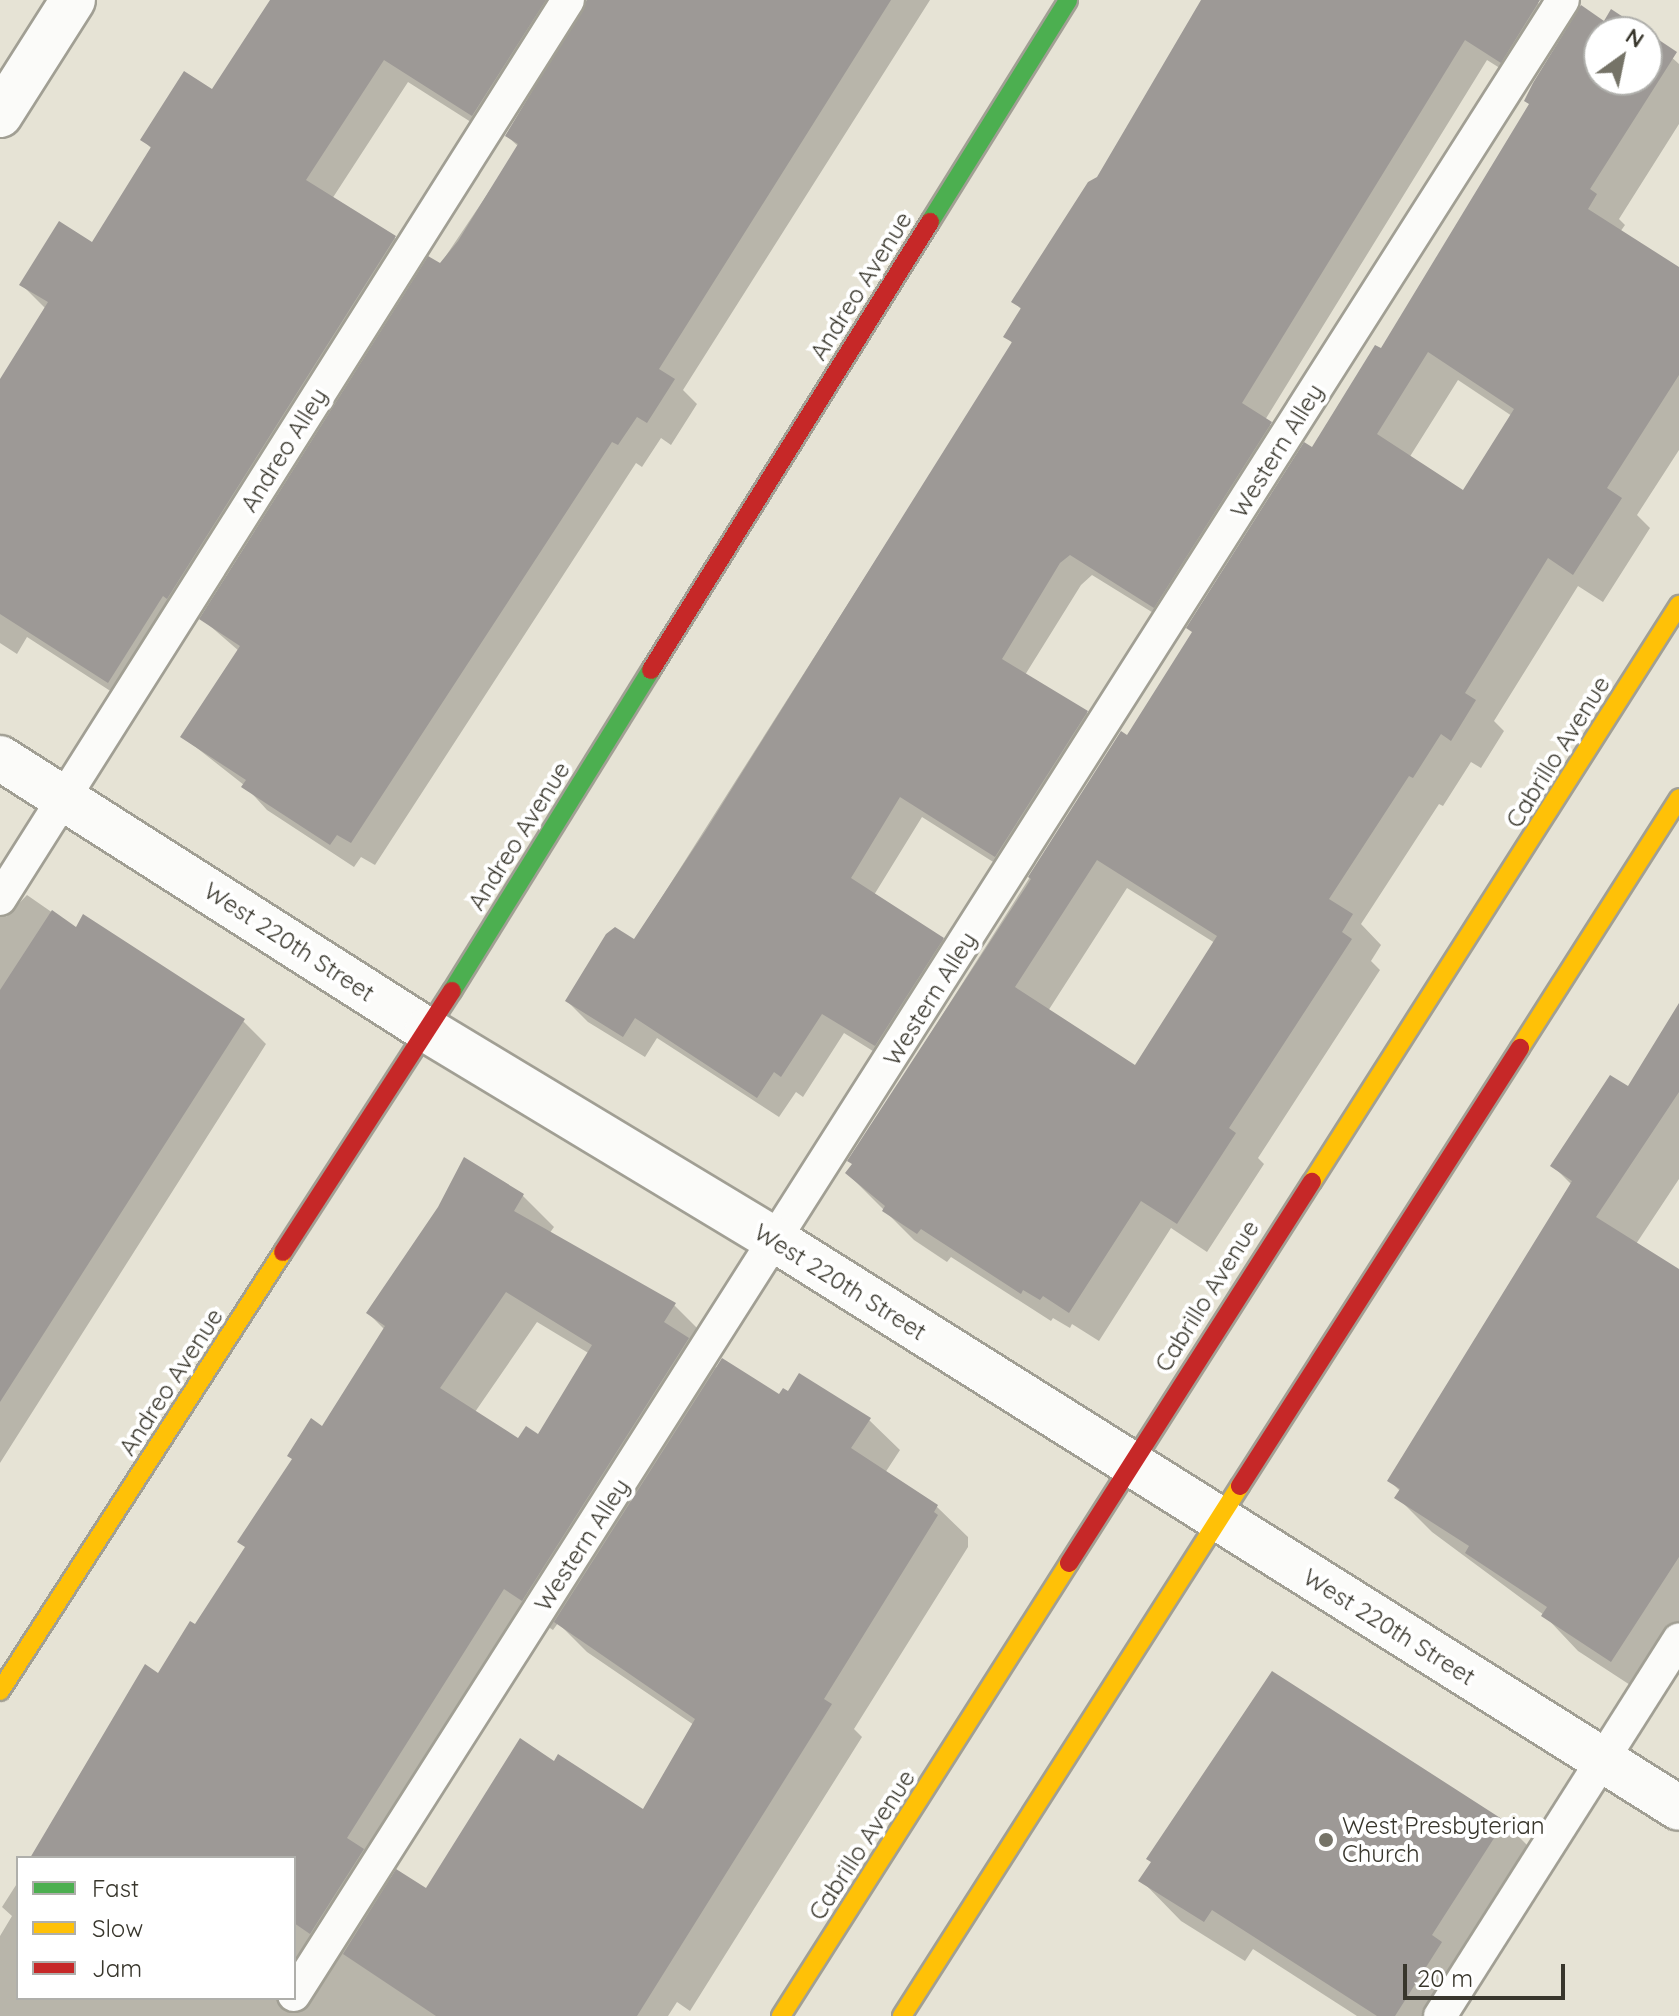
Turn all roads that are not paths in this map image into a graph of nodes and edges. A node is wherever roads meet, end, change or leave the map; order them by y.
1 (73, 0) edge
2 (568, 0) edge
3 (1068, 0) edge
4 (1563, 0) edge
5 (0, 115) edge
6 (1679, 605) edge
7 (0, 758) edge
8 (1679, 798) edge
9 (64, 799) junction
10 (0, 899) edge
11 (427, 1030) junction
12 (777, 1241) junction
13 (1129, 1466) junction
14 (1216, 1519) junction
15 (1679, 1639) edge
16 (0, 1691) edge
17 (1602, 1759) junction
18 (1679, 1808) edge
19 (296, 1991) edge
20 (781, 2016) edge
21 (902, 2016) edge
22 (1440, 2016) edge

1 - 5 street
2 - 9 lane, Andreo Alley
3 - 11 main road, Andreo Avenue
4 - 12 lane, Western Alley
6 - 13 main road, Cabrillo Avenue
7 - 9 street, West 220th Street
8 - 14 main road
9 - 10 lane, Andreo Alley
9 - 11 street, West 220th Street
11 - 12 street, West 220th Street
11 - 16 main road, Andreo Avenue
12 - 13 street, West 220th Street
12 - 19 lane, Western Alley
13 - 14 street, West 220th Street
13 - 20 main road, Cabrillo Avenue
14 - 17 street, West 220th Street
14 - 21 main road
15 - 17 lane
17 - 18 street, West 220th Street
17 - 22 lane

